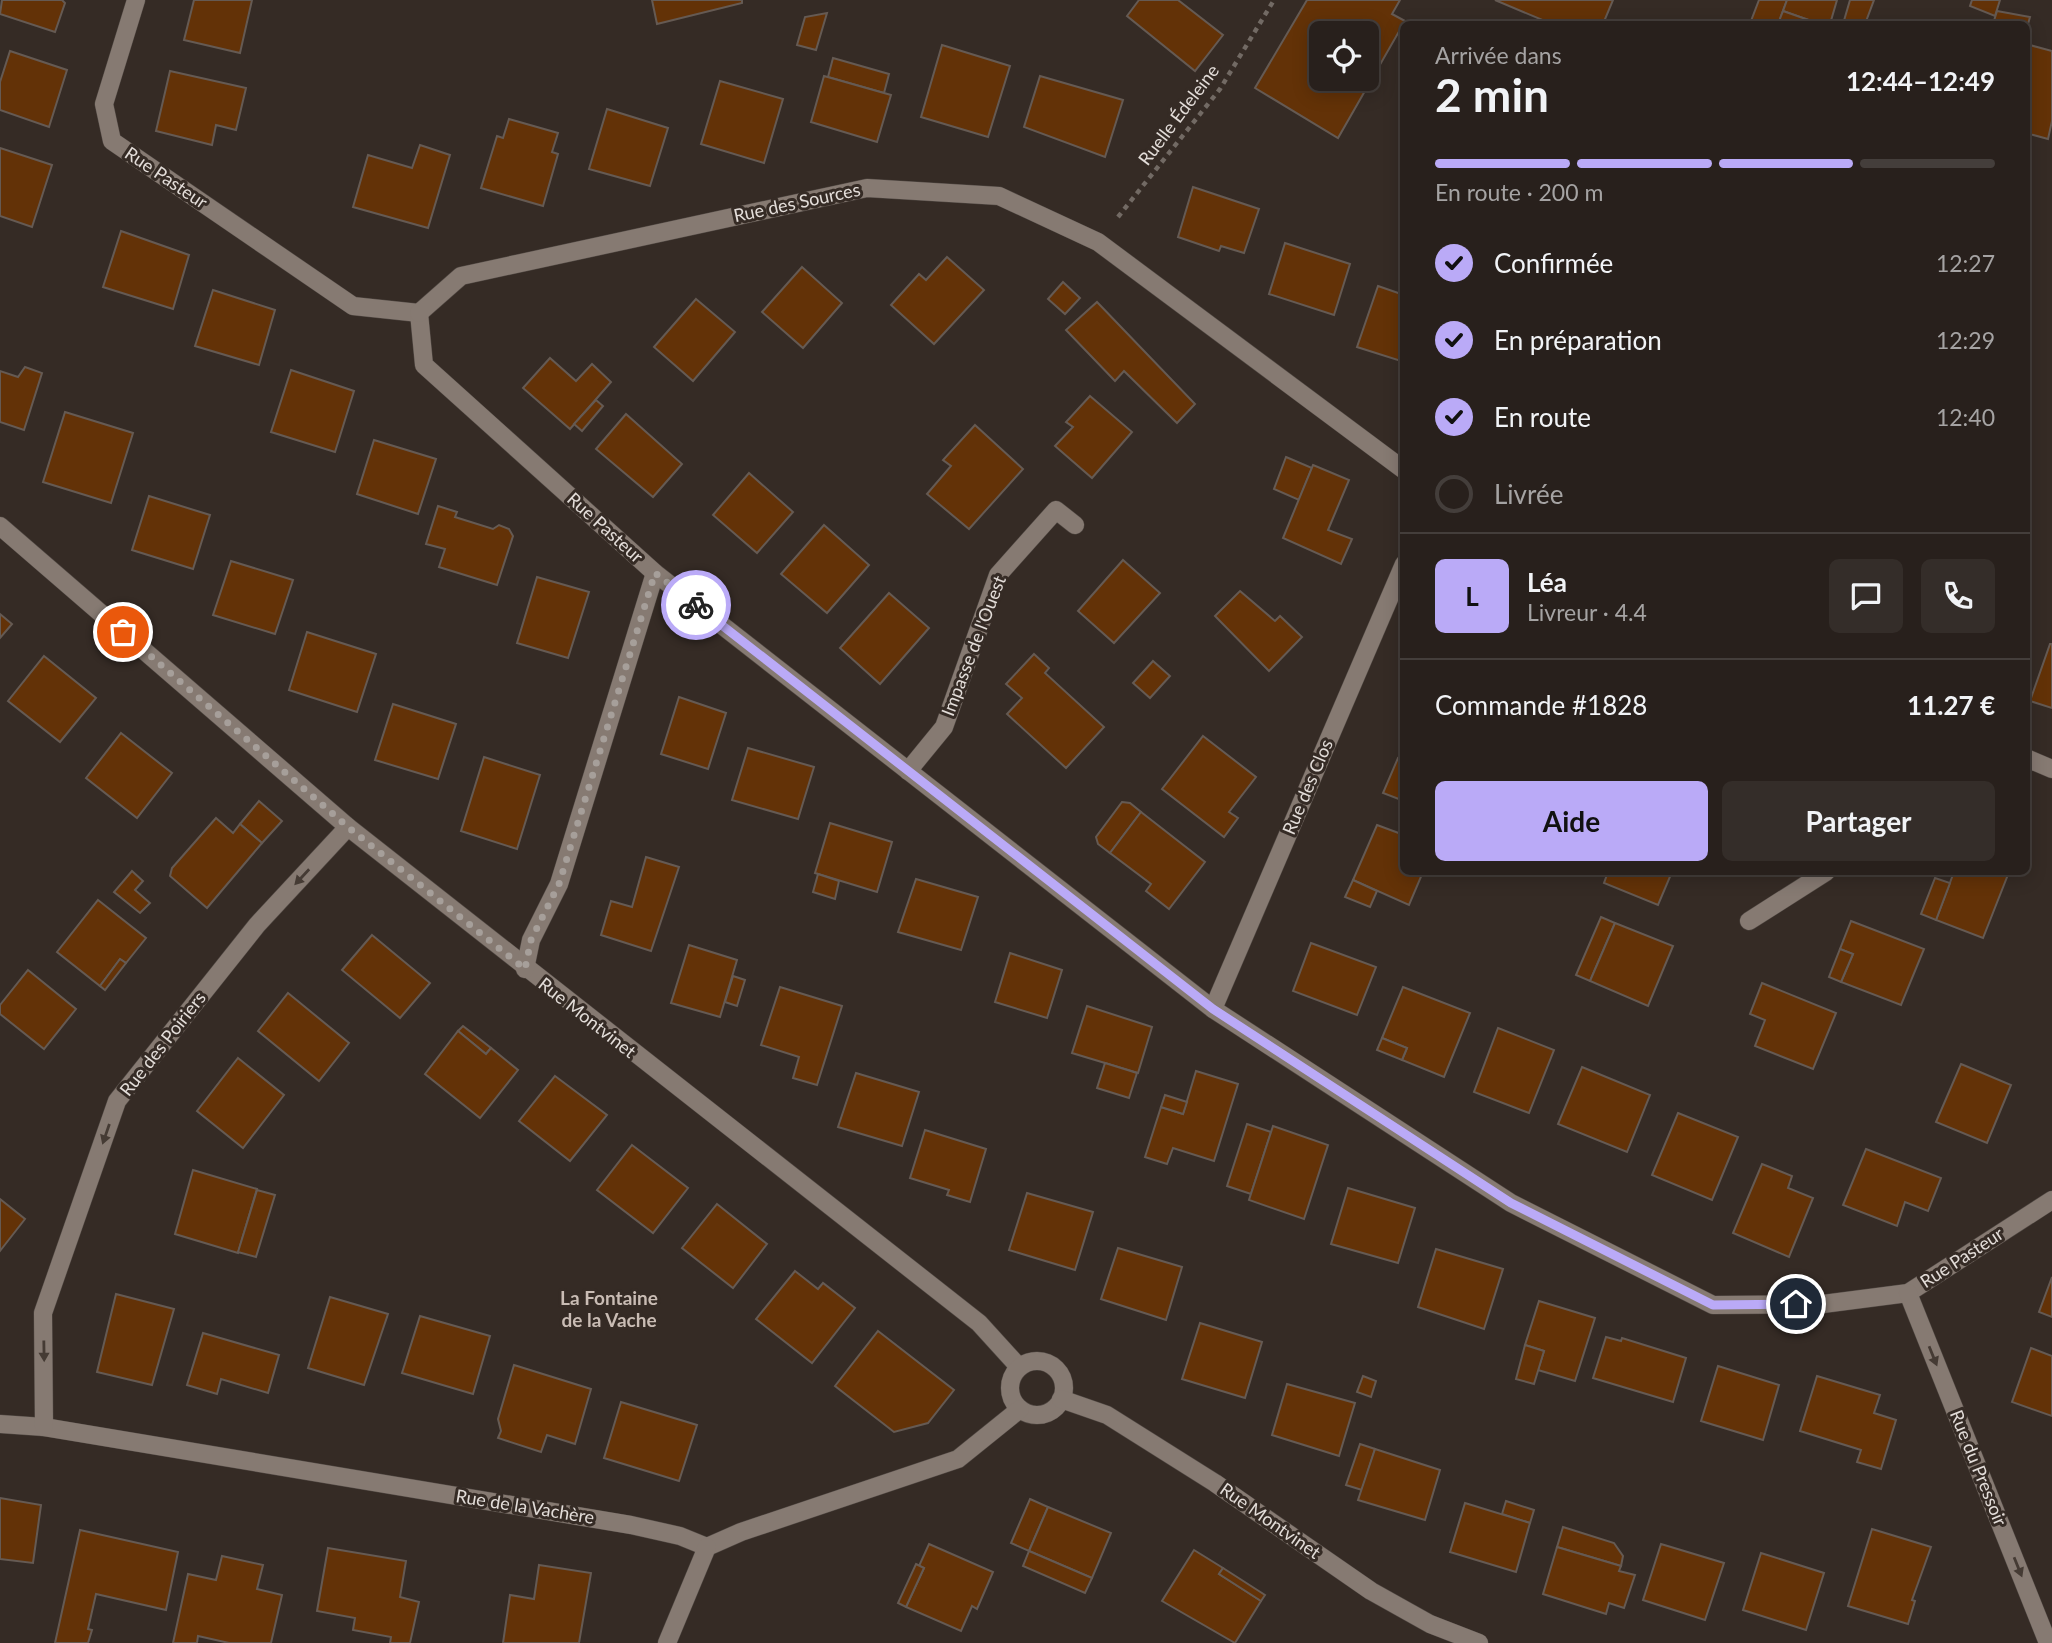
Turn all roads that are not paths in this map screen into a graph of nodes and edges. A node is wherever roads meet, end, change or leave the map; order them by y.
1 (136, 0) edge
2 (419, 313) junction
3 (1400, 467) edge
4 (0, 526) edge
5 (1074, 526) dead end
6 (655, 573) junction
7 (1400, 573) edge
8 (2030, 760) edge
9 (2052, 769) edge
10 (908, 771) junction
11 (348, 827) junction
12 (1821, 875) edge
13 (1749, 921) dead end
14 (525, 969) junction
15 (1213, 1009) junction
16 (2052, 1200) edge
17 (1908, 1293) junction
18 (1019, 1367) junction
19 (1061, 1399) junction
20 (1020, 1409) junction
21 (0, 1424) edge
22 (44, 1427) junction
23 (707, 1547) junction
24 (667, 1643) edge
25 (1479, 1643) edge
26 (2048, 1643) edge

1 - 2 street, Rue Pasteur
2 - 3 street, Rue des Sources
2 - 6 street, Rue Pasteur
4 - 11 street, Rue Montvinet
5 - 10 street, Impasse de l'Ouest
6 - 10 street, Rue Pasteur
6 - 14 street
7 - 15 street, Rue des Clos
8 - 9 street
10 - 15 street, Rue Pasteur
11 - 14 street, Rue Montvinet
11 -> 22 street, Rue des Poiriers
12 - 13 street
14 - 18 street, Rue Montvinet
15 - 17 street, Rue Pasteur
16 - 17 street, Rue Pasteur
17 -> 26 street, Rue du Pressoir
18 - 19 street
18 - 20 street
19 - 20 street
19 - 25 street, Rue Montvinet
20 - 23 street
21 - 22 street, Rue de la Vachère
22 - 23 street, Rue de la Vachère
23 - 24 street

